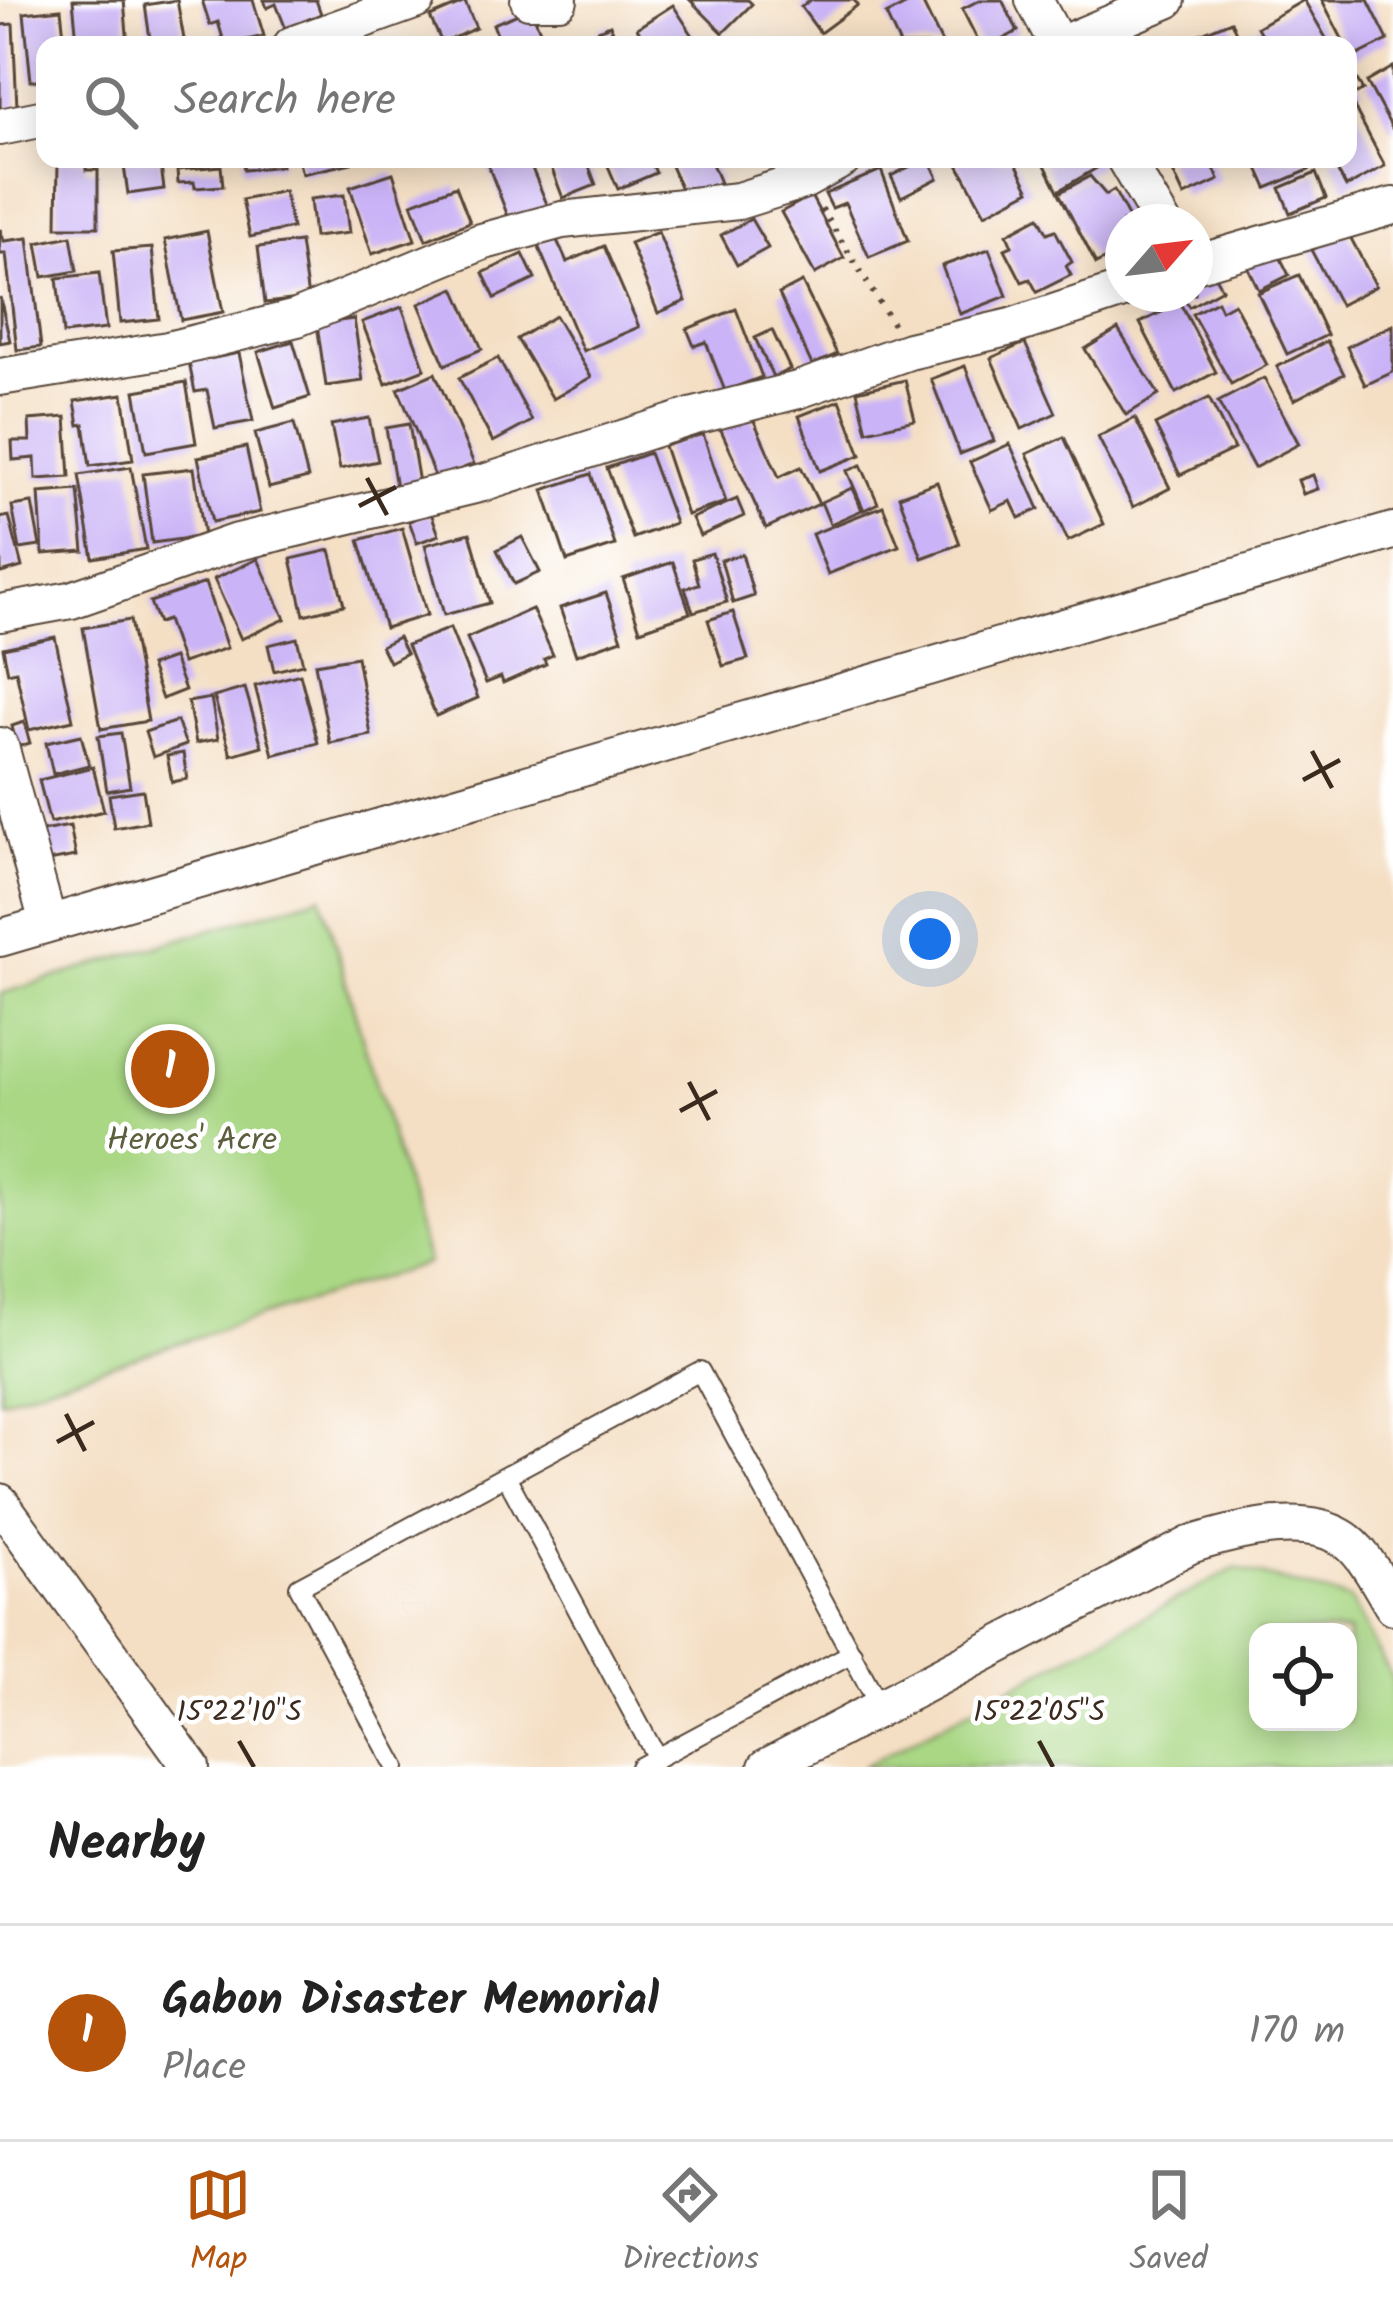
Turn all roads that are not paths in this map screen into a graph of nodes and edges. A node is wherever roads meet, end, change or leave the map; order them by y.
1 (417, 0) edge
2 (529, 0) edge
3 (559, 0) edge
4 (1034, 0) edge
5 (1167, 0) edge
6 (317, 36) edge
7 (1054, 36) edge
8 (1081, 36) edge
9 (36, 120) edge
10 (0, 127) edge
11 (826, 168) edge
12 (1130, 168) edge
13 (1151, 204) edge
14 (1393, 206) edge
15 (1213, 259) edge
16 (1105, 296) edge
17 (0, 376) edge
18 (1393, 531) edge
19 (0, 613) edge
20 (0, 746) edge
21 (48, 923) junction
22 (0, 938) edge
23 (506, 1476) junction
24 (0, 1502) edge
25 (1393, 1606) edge
26 (852, 1653) junction
27 (881, 1708) junction
28 (649, 1762) edge
29 (191, 1767) edge
30 (396, 1767) edge
31 (767, 1767) edge

1 - 6 street
2 - 3 street
4 - 7 street
5 - 8 street
9 - 10 street
11 - 17 street
12 - 13 street
14 - 15 street
16 - 19 street
18 - 21 street
20 - 21 street
21 - 22 street
23 - 26 lane
23 - 28 lane
23 - 30 lane
24 - 29 street
25 - 27 street
26 - 27 lane
26 - 28 lane
27 - 31 street

